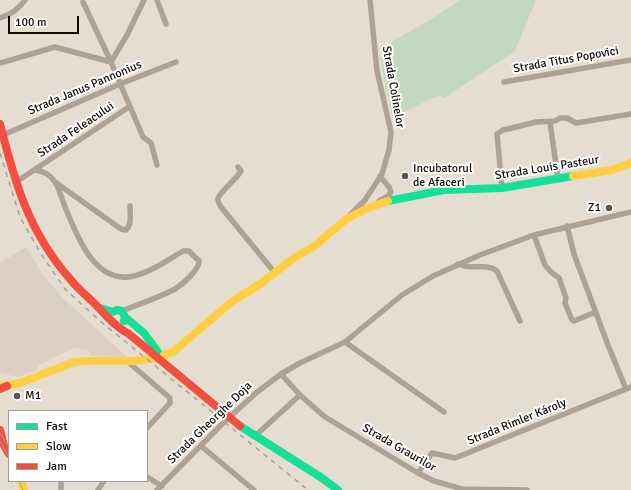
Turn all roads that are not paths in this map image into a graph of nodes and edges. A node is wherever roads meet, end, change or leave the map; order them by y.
1 (25, 0) edge
2 (144, 0) edge
3 (158, 0) edge
4 (370, 0) edge
5 (82, 1) edge
6 (0, 18) edge
7 (166, 24) dead end
8 (631, 60) edge
9 (111, 62) junction
10 (176, 62) dead end
11 (0, 63) edge
12 (504, 82) dead end
13 (120, 84) junction
14 (129, 107) junction
15 (631, 114) edge
16 (550, 122) junction
17 (0, 124) edge
18 (3, 135) junction
19 (631, 163) edge
20 (157, 165) dead end
21 (238, 167) dead end
22 (35, 170) junction
23 (380, 176) junction
24 (558, 179) junction
25 (16, 182) junction
26 (55, 182) junction
27 (502, 188) junction
28 (365, 200) junction
29 (394, 200) junction
30 (130, 206) dead end
31 (368, 207) junction
32 (631, 212) edge
33 (346, 219) junction
34 (567, 226) junction
35 (534, 235) junction
36 (458, 264) junction
37 (275, 272) junction
38 (596, 312) junction
39 (119, 319) junction
40 (520, 321) dead end
41 (345, 342) junction
42 (160, 355) junction
43 (127, 361) junction
44 (281, 374) junction
45 (2, 387) edge
46 (628, 388) edge
47 (300, 395) junction
48 (444, 412) dead end
49 (148, 427) edge
50 (0, 430) edge
51 (255, 436) junction
52 (1, 440) edge
53 (201, 446) junction
54 (8, 452) edge
55 (418, 473) junction
56 (148, 478) edge
57 (159, 488) edge
58 (254, 490) edge
59 (338, 490) edge
60 (527, 490) edge

1 - 6 street
2 - 9 street
3 - 7 street
4 - 23 street, Strada Colinelor
5 - 9 street
8 - 12 street, Strada Titus Popovici
9 - 11 street
9 - 13 street
10 - 13 street, Strada Janus Pannonius
13 - 14 street
13 - 18 street, Strada Janus Pannonius
14 - 20 street
14 - 22 street, Strada Feleacului
15 - 16 street
16 - 24 street
16 - 27 street
17 - 18 main road
18 - 25 main road
19 - 24 main road, Strada Louis Pasteur
21 - 37 street
22 - 25 street, Strada Feleacului
22 - 26 street, Strada Feleacului
23 - 28 street, Strada Colinelor
23 - 31 street
24 - 27 main road, Strada Louis Pasteur
25 - 39 main road
26 - 30 street, Strada Feleacului
26 - 39 street
27 - 29 main road, Strada Louis Pasteur
28 - 31 street
28 - 33 street, Strada Colinelor
29 - 31 main road, Strada Louis Pasteur
29 - 33 main road, Strada Louis Pasteur
31 - 33 main road, Strada Louis Pasteur
32 - 34 street, Strada Gheorghe Doja
33 - 37 main road, Strada Louis Pasteur
34 - 35 street, Strada Gheorghe Doja
34 - 38 street
35 - 36 street, Strada Gheorghe Doja
35 - 38 street
36 - 40 street
36 - 41 street, Strada Gheorghe Doja
37 - 42 main road, Strada Louis Pasteur
38 - 46 street
39 - 42 main road
39 - 51 main road, bridge
41 - 44 street, Strada Gheorghe Doja
41 - 48 street
42 - 43 main road, Strada Louis Pasteur
43 - 45 main road, Strada Louis Pasteur
43 - 49 street
44 - 47 street, Strada Graurilor
44 - 53 street, Strada Gheorghe Doja
46 - 55 street, Strada Rimler Károly
47 - 51 street
47 - 55 street, Strada Graurilor
50 - 52 main road
51 - 59 main road
52 - 54 main road
53 - 57 street, Strada Gheorghe Doja
53 - 58 street
55 - 60 street, Strada Graurilor
56 - 57 street

